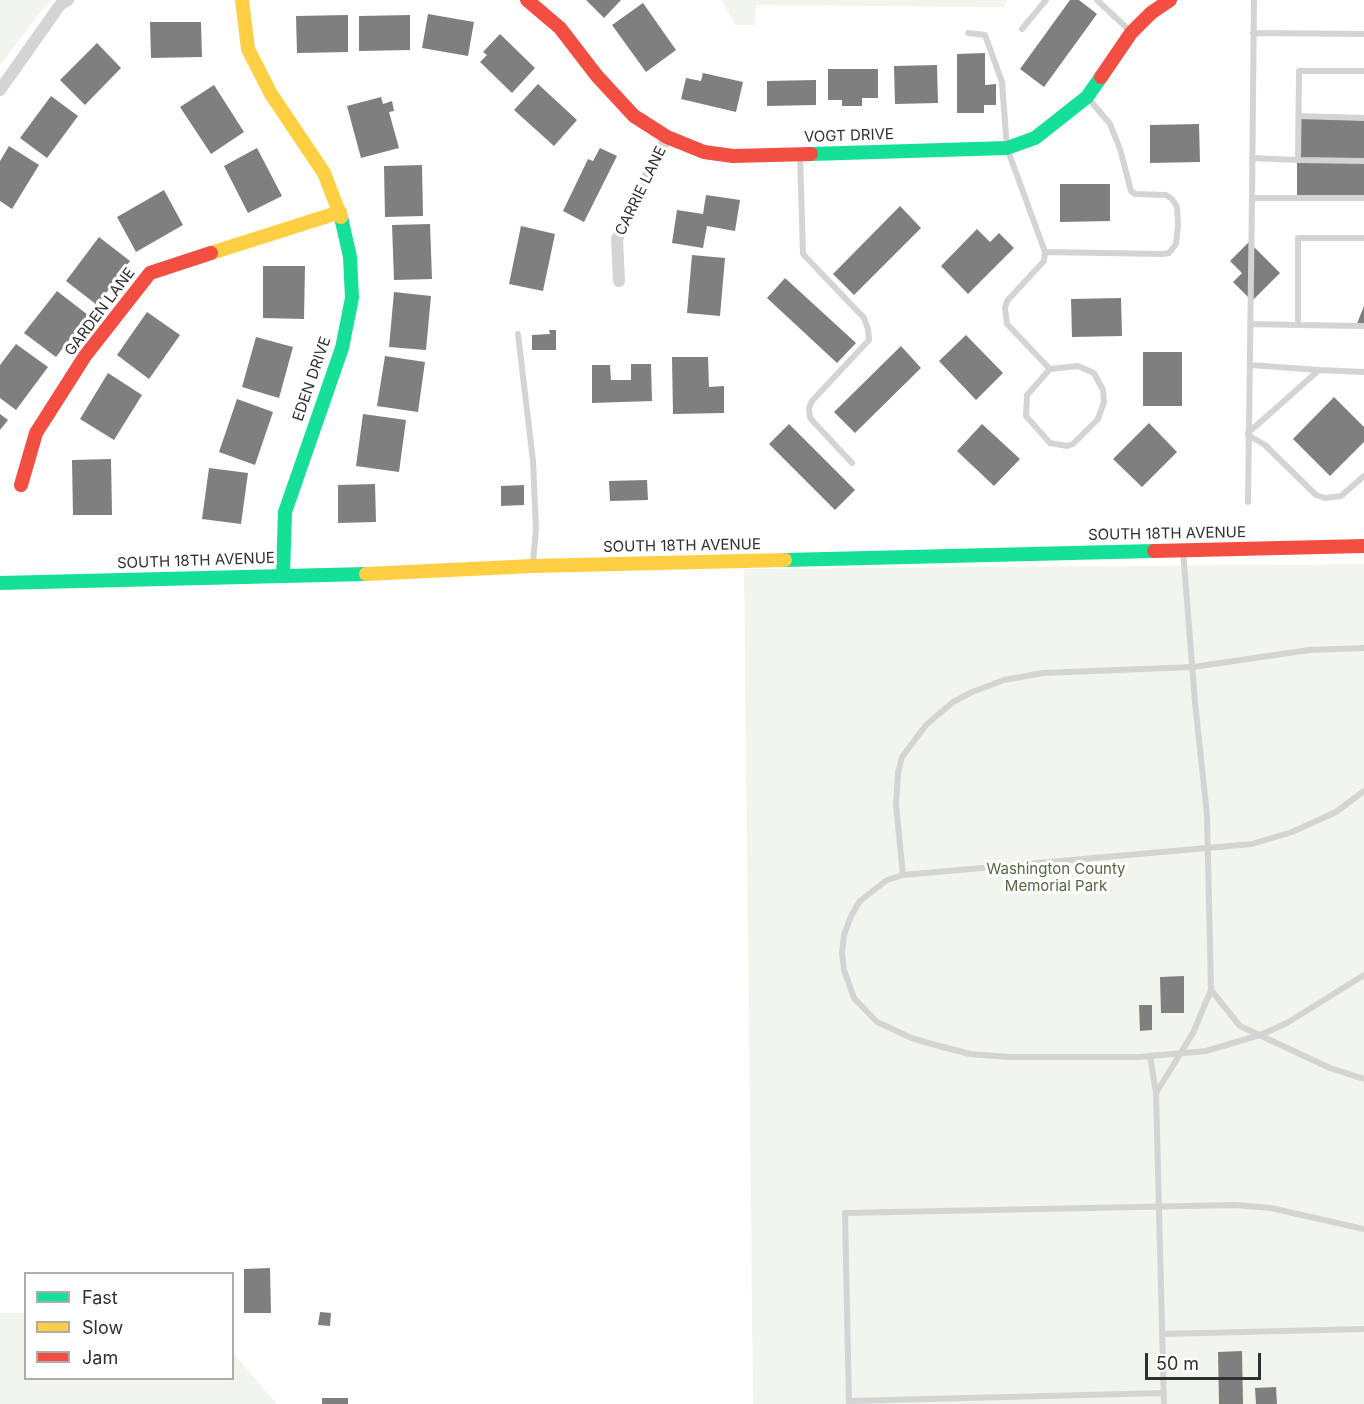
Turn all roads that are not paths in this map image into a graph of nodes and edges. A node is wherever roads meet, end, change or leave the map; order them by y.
1 (68, 0) edge
2 (242, 0) edge
3 (527, 0) edge
4 (1046, 0) edge
5 (1097, 0) edge
6 (1170, 0) edge
7 (1254, 0) edge
8 (1022, 29) dead end
9 (968, 33) dead end
10 (1131, 33) junction
11 (1253, 33) junction
12 (1364, 34) edge
13 (1364, 71) edge
14 (0, 90) edge
15 (1087, 97) junction
16 (1299, 116) junction
17 (1364, 118) edge
18 (667, 137) junction
19 (1007, 148) junction
20 (800, 154) junction
21 (1252, 158) junction
22 (1298, 160) junction
23 (1364, 161) edge
24 (1252, 198) junction
25 (1364, 198) edge
26 (340, 212) junction
27 (1364, 238) edge
28 (1045, 252) junction
29 (619, 281) dead end
30 (1251, 324) junction
31 (1298, 325) junction
32 (1364, 326) edge
33 (518, 334) dead end
34 (1250, 365) junction
35 (1050, 369) junction
36 (1319, 370) junction
37 (1364, 372) edge
38 (1248, 434) junction
39 (852, 463) dead end
40 (1364, 476) edge
41 (21, 485) dead end
42 (1248, 502) dead end
43 (1364, 546) edge
44 (1183, 550) junction
45 (533, 566) junction
46 (283, 575) junction
47 (0, 583) edge
48 (1364, 648) edge
49 (1193, 667) junction
50 (1364, 791) edge
51 (1208, 849) junction
52 (903, 875) junction
53 (1364, 975) edge
54 (1211, 990) junction
55 (1260, 1035) junction
56 (1180, 1054) junction
57 (1150, 1056) junction
58 (1364, 1079) edge
59 (1156, 1093) junction
60 (1159, 1206) junction
61 (1364, 1229) edge
62 (1364, 1329) edge
63 (1162, 1334) junction
64 (1164, 1393) junction
65 (849, 1402) edge
66 (1164, 1404) edge

1 - 14 street
2 - 26 street, EDEN DRIVE
3 - 18 street, VOGT DRIVE
4 - 8 lane
5 - 10 lane
6 - 10 street, VOGT DRIVE
7 - 11 lane
9 - 19 lane
10 - 15 street, VOGT DRIVE
11 - 12 lane
11 - 21 lane
13 - 16 lane
15 - 19 street, VOGT DRIVE
15 - 28 lane
16 - 17 lane
16 - 22 lane
18 - 20 street, VOGT DRIVE
18 - 29 street, CARRIE LANE
19 - 20 street, VOGT DRIVE
19 - 28 lane
20 - 39 lane
21 - 22 lane
21 - 24 lane
22 - 23 lane
24 - 25 lane
24 - 30 lane
26 - 41 street, GARDEN LANE
26 - 46 street, EDEN DRIVE
27 - 31 lane
28 - 35 lane
30 - 31 lane
30 - 34 lane
31 - 32 lane
33 - 45 lane
34 - 36 lane
34 - 38 lane
35 - 35 lane
36 - 37 lane
36 - 38 lane
38 - 40 lane
38 - 42 lane
43 - 44 street, SOUTH 18TH AVENUE
44 - 45 street, SOUTH 18TH AVENUE
44 - 49 lane
45 - 46 street, SOUTH 18TH AVENUE
46 - 47 street, SOUTH 18TH AVENUE
48 - 49 lane
49 - 51 lane
49 - 52 lane
50 - 51 lane
51 - 52 lane
51 - 54 lane
52 - 57 lane
53 - 55 lane
54 - 55 lane
54 - 56 lane
55 - 56 lane
55 - 58 lane
56 - 57 lane
56 - 59 lane
57 - 59 lane
59 - 60 lane
60 - 61 lane
60 - 63 lane
60 - 65 lane
62 - 63 lane
63 - 64 lane
64 - 65 lane
64 - 66 lane

